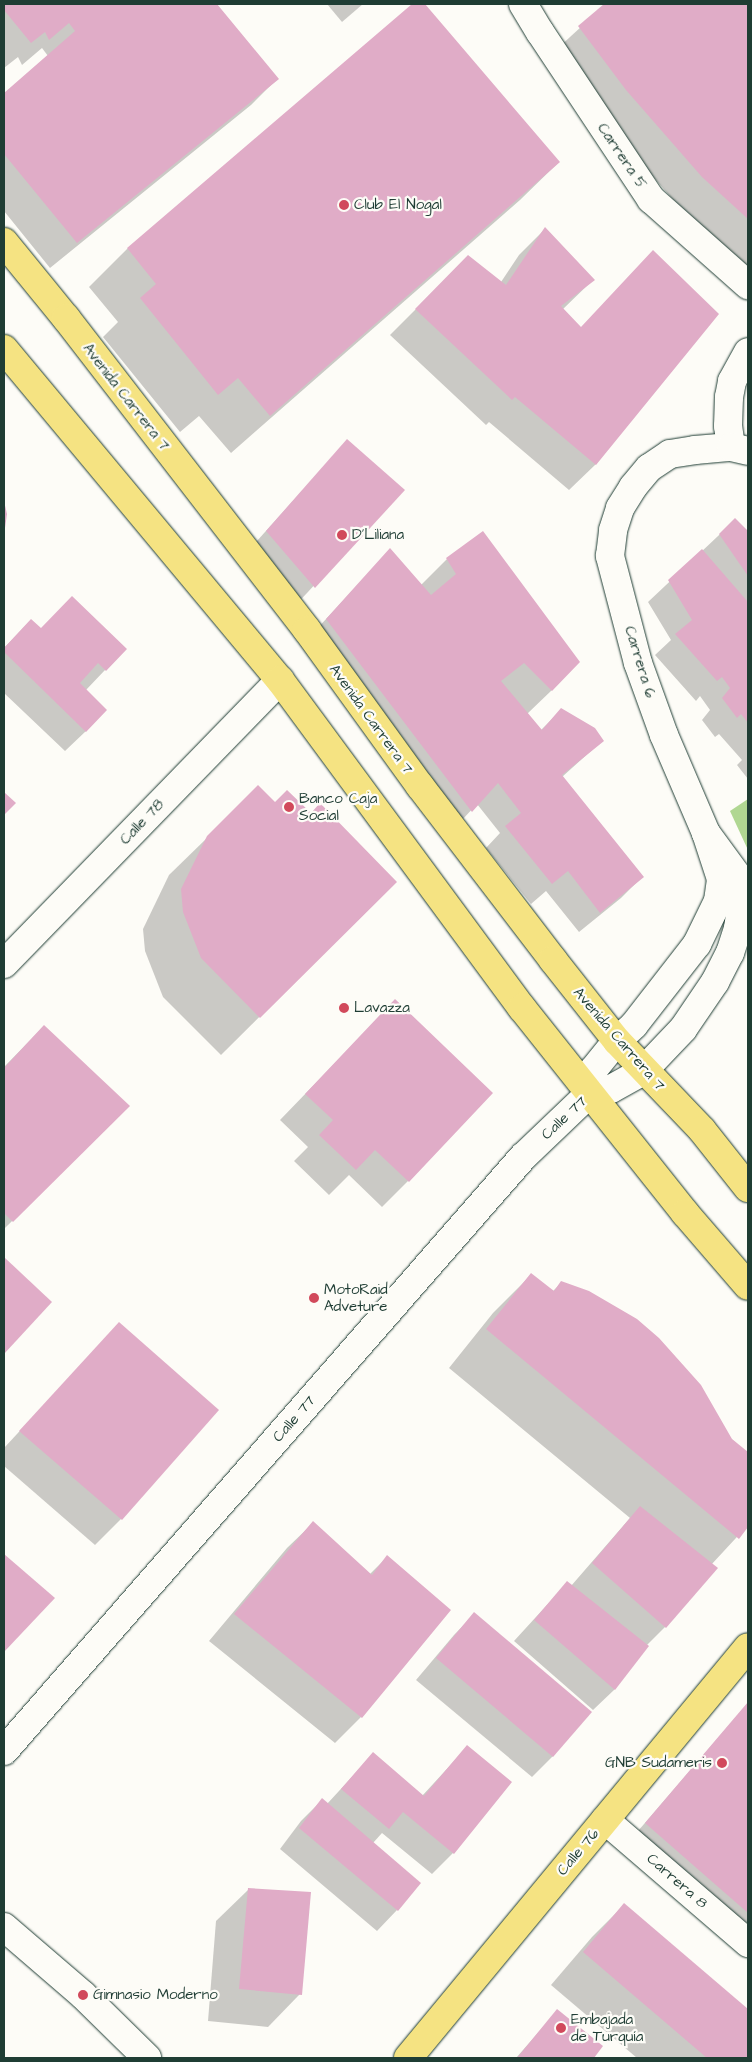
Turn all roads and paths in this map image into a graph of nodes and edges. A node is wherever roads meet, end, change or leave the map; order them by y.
1 (523, 4) edge
2 (4, 242) edge
3 (748, 285) edge
4 (4, 349) edge
5 (748, 352) edge
6 (740, 449) edge
7 (280, 680) junction
8 (706, 833) junction
9 (4, 964) edge
10 (617, 1041) junction
11 (643, 1071) junction
12 (590, 1093) junction
13 (748, 1188) edge
14 (748, 1286) edge
15 (748, 1646) edge
16 (4, 1751) edge
17 (605, 1820) junction
18 (4, 1927) edge
19 (748, 1943) edge
20 (147, 2058) edge
21 (408, 2058) edge

1 - 3 street, Carrera 5
2 - 10 main road, Avenida Carrera 7
4 - 7 main road
5 - 6 street
6 - 8 street, Carrera 6
7 - 9 street, Calle 78
7 - 12 main road
8 - 10 street, Calle 77
8 - 11 street, Calle 77
10 - 11 main road, Avenida Carrera 7
10 - 12 street, Calle 77
11 - 12 street, Calle 77
11 - 13 main road, Avenida Carrera 7
12 - 14 main road
12 - 16 street, Calle 77
15 - 17 main road, Calle 76
17 - 19 street, Carrera 8
17 - 21 main road, Calle 76
18 - 20 street

